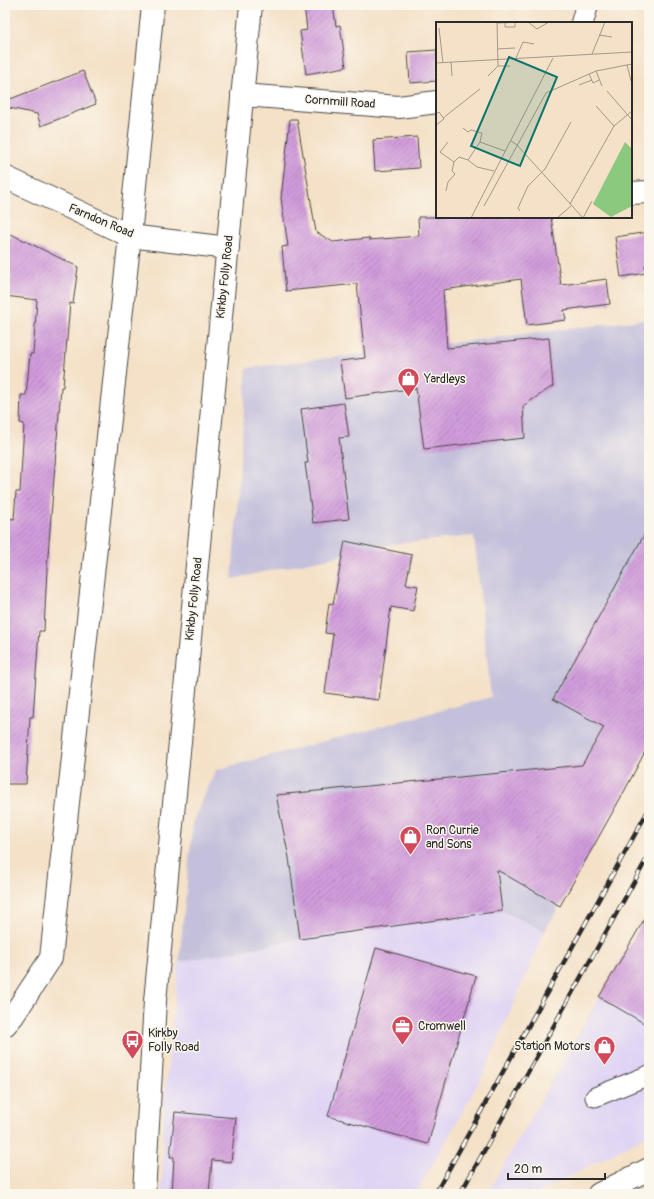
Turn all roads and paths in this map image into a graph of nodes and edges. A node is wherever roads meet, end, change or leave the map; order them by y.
1 (153, 5) edge
2 (251, 5) edge
3 (587, 5) edge
4 (582, 22) edge
5 (242, 95) junction
6 (436, 102) edge
7 (5, 177) edge
8 (649, 192) edge
9 (632, 193) edge
10 (130, 236) junction
11 (228, 248) junction
12 (5, 1025) edge
13 (649, 1075) edge
14 (595, 1097) dead end
15 (649, 1169) edge
16 (144, 1194) edge
17 (599, 1194) edge

1 - 10 street
2 - 5 street, Kirkby Folly Road
3 - 4 street
5 - 6 street, Cornmill Road
5 - 11 street, Kirkby Folly Road
7 - 10 street, Farndon Road
8 - 9 street
10 - 11 street, Farndon Road
10 - 12 street
11 - 16 street, Kirkby Folly Road
13 - 14 lane
15 - 17 street

